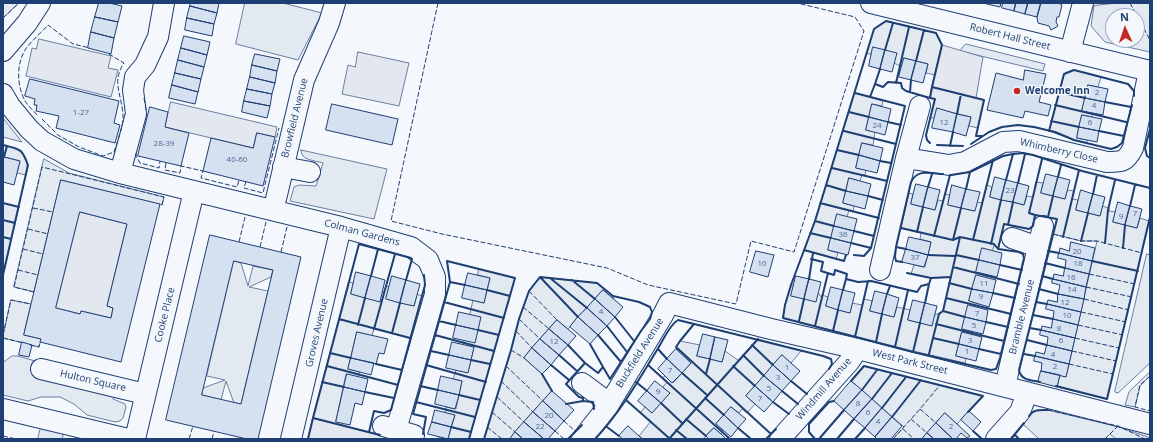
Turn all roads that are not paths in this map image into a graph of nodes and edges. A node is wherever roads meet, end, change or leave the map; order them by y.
1 (40, 3) edge
2 (164, 3) edge
3 (335, 3) edge
4 (871, 3) edge
5 (1083, 3) edge
6 (3, 51) edge
7 (1070, 52) junction
8 (1150, 71) edge
9 (3, 94) edge
10 (920, 106) dead end
11 (906, 158) junction
12 (283, 167) junction
13 (310, 172) dead end
14 (120, 173) junction
15 (194, 191) junction
16 (276, 195) dead end
17 (1043, 226) dead end
18 (341, 227) junction
19 (1012, 238) dead end
20 (1038, 247) junction
21 (880, 270) dead end
22 (669, 303) joint
23 (858, 349) junction
24 (42, 369) dead end
25 (582, 383) dead end
26 (1005, 386) junction
27 (1027, 393) junction
28 (145, 394) junction
29 (610, 403) junction
30 (3, 409) edge
31 (1150, 424) edge
32 (398, 430) dead end
33 (790, 436) edge
34 (128, 439) edge
35 (135, 439) edge
36 (291, 439) edge
37 (582, 439) edge
38 (996, 439) edge

1 - 6 street
2 - 14 street
3 - 12 street, Browfield Avenue
4 - 7 street, Robert Hall Street
5 - 7 street
7 - 8 street, Robert Hall Street
8 - 11 street, Whimberry Close
9 - 14 street, Colman Gardens
10 - 11 street
11 - 21 street
12 - 13 street, Browfield Avenue
12 - 16 street, Browfield Avenue
14 - 15 street, Colman Gardens
15 - 18 street, Colman Gardens
15 - 28 street, Cooke Place
17 - 20 street, Bramble Avenue
18 - 32 street, Colman Gardens
18 - 36 street, Groves Avenue
19 - 20 street
20 - 26 street, Bramble Avenue
22 - 23 street, West Park Street
22 - 29 street, Buckfield Avenue
23 - 26 street, West Park Street
23 - 33 street, Windmill Avenue
24 - 28 street, Hulton Square
25 - 29 street
26 - 27 street, West Park Street
27 - 31 street, West Park Street
27 - 38 street
28 - 35 street, Cooke Place
29 - 37 street, Buckfield Avenue
30 - 34 street

